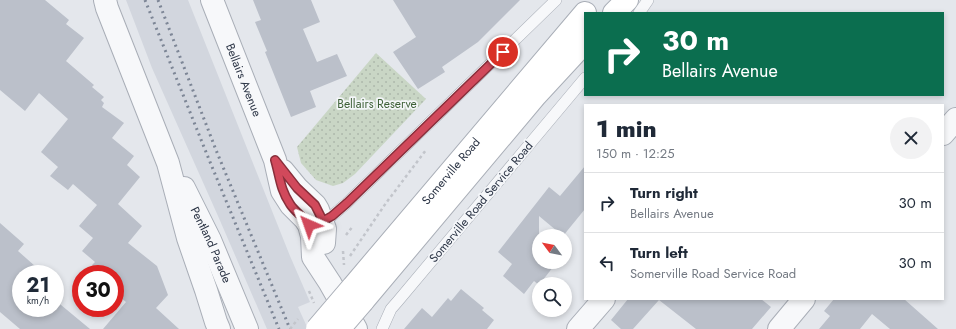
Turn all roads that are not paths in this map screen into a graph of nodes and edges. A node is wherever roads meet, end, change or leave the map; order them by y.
1 (212, 0) edge
2 (556, 0) edge
3 (597, 0) edge
4 (627, 0) edge
5 (647, 0) edge
6 (105, 3) edge
7 (586, 12) edge
8 (615, 12) edge
9 (639, 12) edge
10 (584, 14) edge
11 (584, 43) edge
12 (584, 79) edge
13 (956, 119) edge
14 (944, 133) edge
15 (168, 163) junction
16 (316, 224) junction
17 (357, 294) junction
18 (603, 300) edge
19 (803, 300) edge
20 (219, 329) edge
21 (247, 329) edge
22 (317, 329) edge
23 (339, 329) edge
24 (356, 329) edge
25 (382, 329) edge
26 (578, 329) edge
27 (779, 329) edge

1 - 16 street, Bellairs Avenue
2 - 16 lane
3 - 7 main road, Somerville Road
4 - 8 main road
5 - 9 lane
6 - 15 street, Pentland Parade
10 - 17 main road, Somerville Road
11 - 17 main road, Somerville Road
12 - 25 lane, Somerville Road Service Road
13 - 14 street
15 - 20 street, Pentland Parade
15 - 21 street, Pentland Parade
16 - 24 street
17 - 22 main road, Somerville Road, bridge
17 - 23 main road, Somerville Road, bridge
18 - 26 street
19 - 27 street

